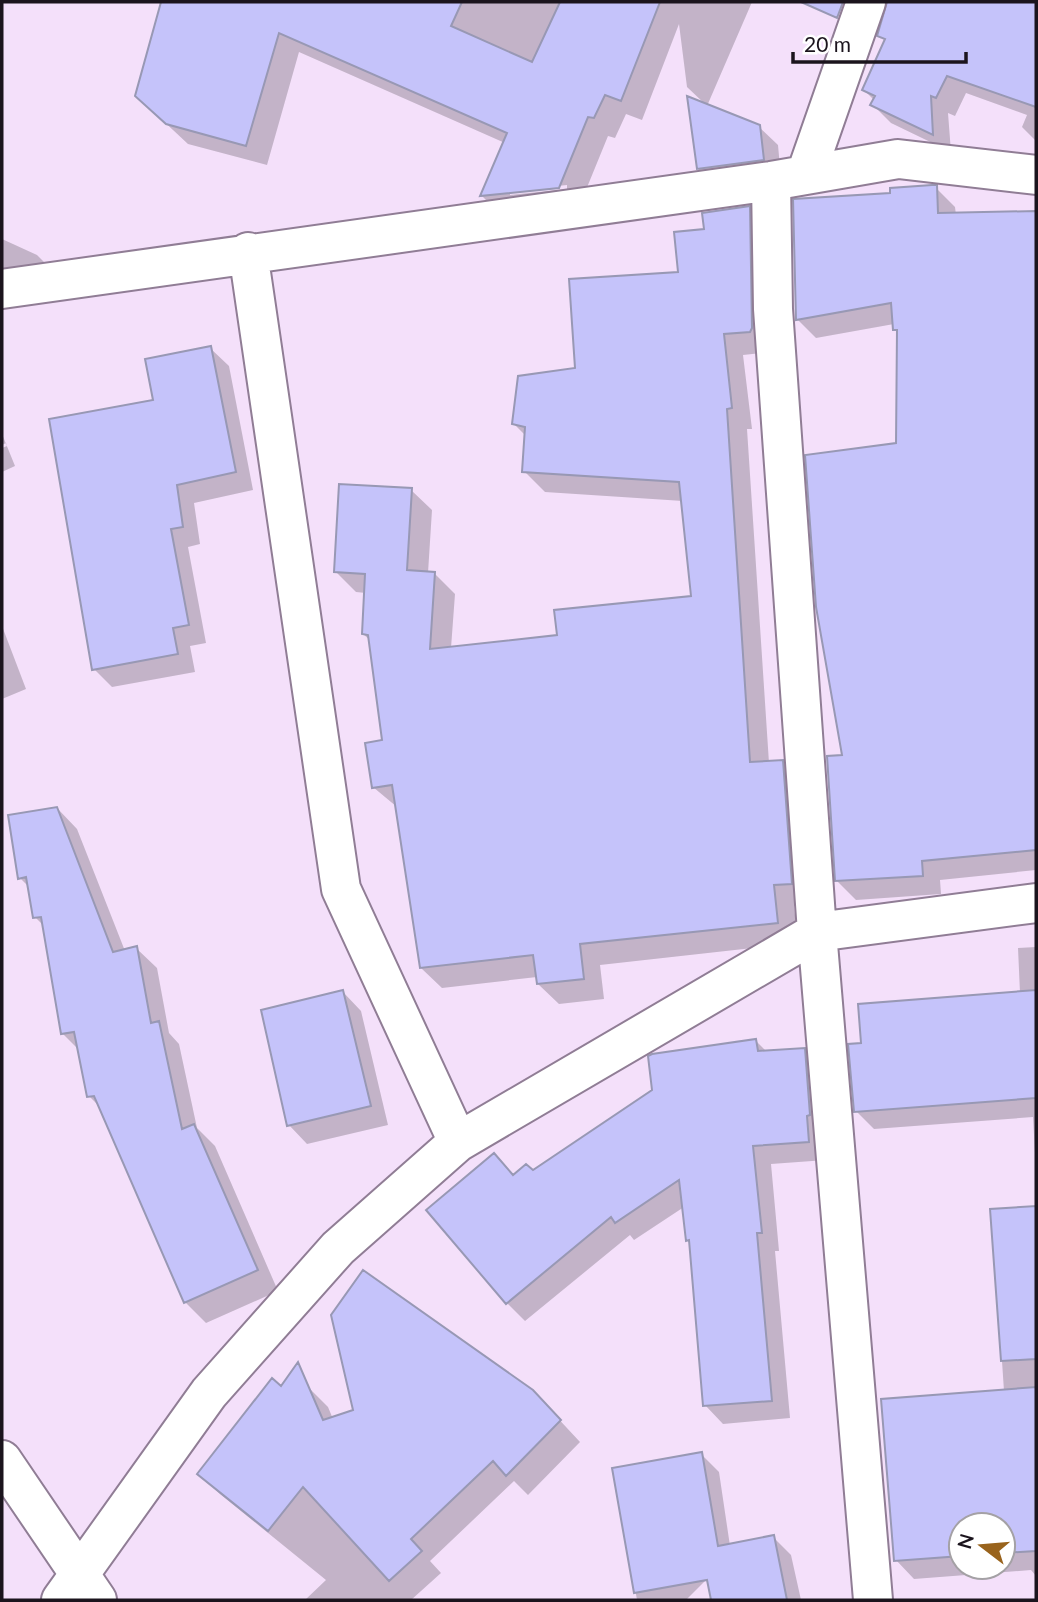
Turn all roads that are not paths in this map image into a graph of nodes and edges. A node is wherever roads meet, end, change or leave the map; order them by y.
1 (866, 2) edge
2 (1036, 175) edge
3 (788, 178) junction
4 (248, 252) junction
5 (2, 289) edge
6 (1036, 903) edge
7 (817, 932) junction
8 (458, 1142) junction
9 (2, 1460) edge
10 (78, 1592) edge
11 (873, 1600) edge

1 - 3 street
2 - 3 street
3 - 4 street
3 - 7 street
4 - 5 street
4 - 8 street
6 - 7 street
7 - 8 street
7 - 11 street
8 - 10 street
9 - 10 street

